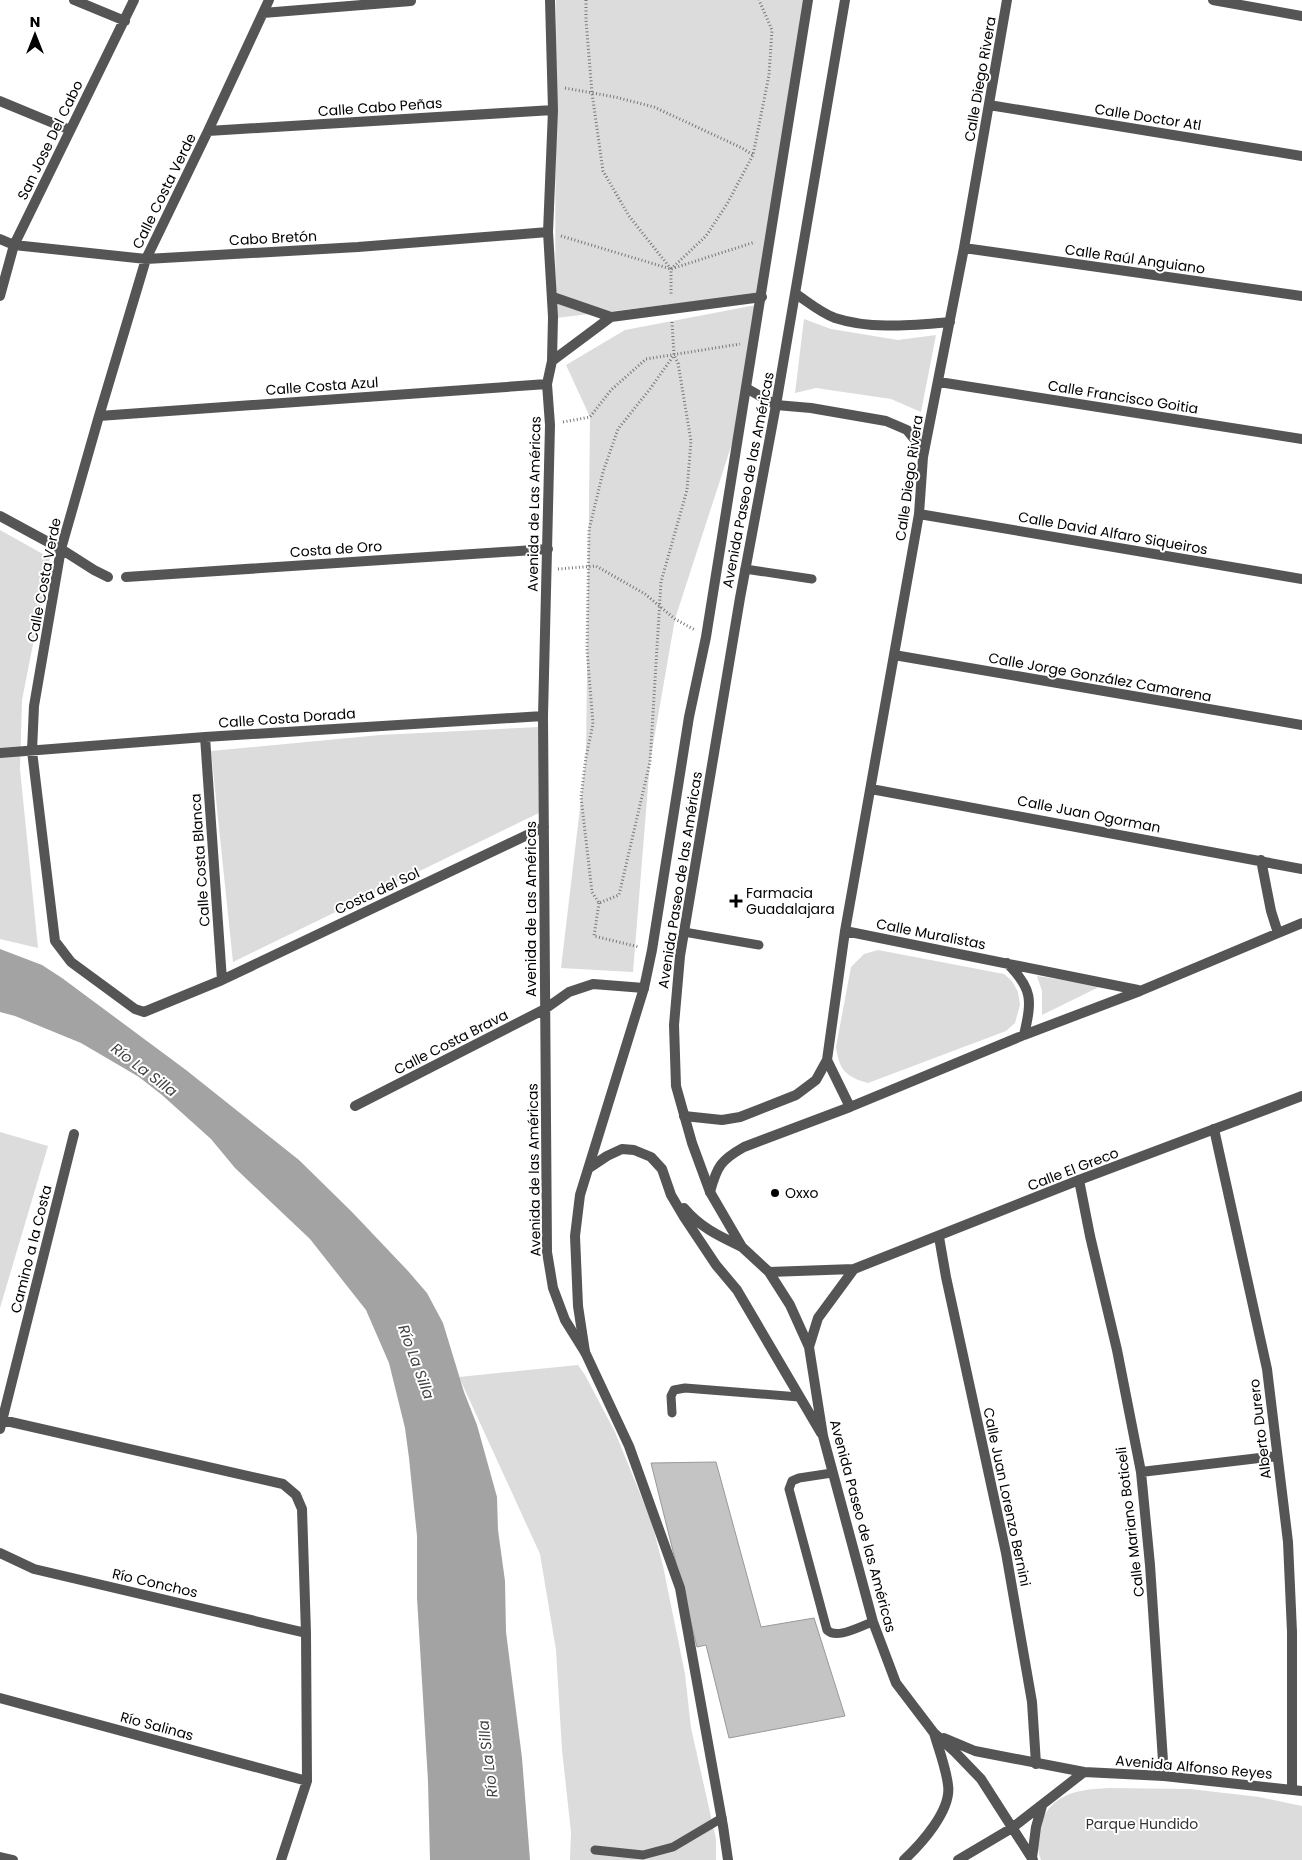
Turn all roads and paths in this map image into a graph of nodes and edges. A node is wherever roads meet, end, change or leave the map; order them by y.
1 (74, 0) edge
2 (134, 0) edge
3 (269, 0) edge
4 (550, 0) edge
5 (586, 0) edge
6 (759, 0) edge
7 (808, 0) edge
8 (845, 0) edge
9 (1007, 0) edge
10 (1213, 0) edge
11 (411, 1) edge
12 (263, 13) junction
13 (1302, 16) edge
14 (125, 21) junction
15 (552, 85) junction
16 (592, 93) junction
17 (0, 102) edge
18 (989, 105) junction
19 (553, 110) junction
20 (70, 130) junction
21 (208, 132) junction
22 (753, 155) junction
23 (1302, 156) edge
24 (548, 232) junction
25 (770, 238) junction
26 (0, 239) edge
27 (14, 245) junction
28 (964, 248) junction
29 (146, 259) junction
30 (671, 269) junction
31 (796, 294) junction
32 (0, 296) edge
33 (1302, 296) edge
34 (553, 297) junction
35 (762, 297) junction
36 (611, 318) junction
37 (950, 322) junction
38 (753, 342) junction
39 (674, 355) junction
40 (552, 361) junction
41 (939, 382) junction
42 (547, 384) junction
43 (746, 388) junction
44 (776, 405) junction
45 (99, 416) junction
46 (550, 425) junction
47 (1302, 439) edge
48 (923, 457) junction
49 (919, 514) junction
50 (0, 516) edge
51 (62, 548) junction
52 (548, 549) junction
53 (588, 566) junction
54 (745, 569) junction
55 (548, 571) junction
56 (108, 577) dead end
57 (126, 577) dead end
58 (812, 579) dead end
59 (1302, 579) edge
60 (661, 607) junction
61 (706, 637) junction
62 (894, 655) junction
63 (543, 716) junction
64 (1302, 725) edge
65 (205, 738) junction
66 (32, 751) junction
67 (0, 753) edge
68 (870, 789) junction
69 (544, 827) junction
70 (1261, 860) junction
71 (1302, 868) edge
72 (599, 903) junction
73 (1302, 924) edge
74 (845, 931) junction
75 (684, 932) junction
76 (1278, 933) junction
77 (758, 945) dead end
78 (652, 950) junction
79 (1008, 963) junction
80 (222, 980) junction
81 (644, 988) junction
82 (1140, 991) junction
83 (545, 1009) junction
84 (1024, 1034) junction
85 (827, 1060) junction
86 (1302, 1096) edge
87 (355, 1106) dead end
88 (850, 1107) junction
89 (684, 1116) junction
90 (1214, 1130) junction
91 (74, 1134) dead end
92 (589, 1168) junction
93 (1079, 1180) junction
94 (710, 1192) junction
95 (671, 1195) junction
96 (939, 1237) junction
97 (742, 1247) junction
98 (854, 1269) junction
99 (768, 1272) junction
100 (809, 1347) junction
101 (585, 1352) junction
102 (799, 1397) junction
103 (672, 1413) dead end
104 (1, 1425) edge
105 (823, 1436) junction
106 (1277, 1456) junction
107 (1141, 1472) junction
108 (832, 1473) junction
109 (0, 1553) edge
110 (873, 1622) junction
111 (306, 1633) junction
112 (0, 1698) edge
113 (934, 1733) junction
114 (1036, 1764) junction
115 (1084, 1772) junction
116 (1164, 1776) junction
117 (307, 1781) junction
118 (1297, 1790) edge
119 (1042, 1806) junction
120 (722, 1818) junction
121 (1012, 1828) junction
122 (595, 1850) dead end
123 (0, 1856) edge
124 (1032, 1859) edge
125 (14, 1860) edge
126 (281, 1860) edge
127 (728, 1860) edge
128 (904, 1860) edge
129 (958, 1860) edge

1 - 14 street
2 - 14 street, San Jose Del Cabo
3 - 12 street, Calle Costa Verde
4 - 15 street, Avenida de Las Américas
5 - 16 path
6 - 22 path
7 - 25 street, Avenida Paseo de las Américas
8 - 31 street, Avenida Paseo de las Américas
9 - 18 street, Calle Diego Rivera
10 - 13 street
11 - 12 street
12 - 21 street, Calle Costa Verde
14 - 20 street, San Jose Del Cabo
15 - 16 path
15 - 19 street, Avenida de Las Américas
16 - 22 path
16 - 30 path
17 - 20 street
18 - 23 street, Calle Doctor Atl
18 - 28 street, Calle Diego Rivera
19 - 21 street, Calle Cabo Peñas
19 - 24 street, Avenida de Las Américas
20 - 27 street, San Jose Del Cabo
21 - 29 street, Calle Costa Verde
22 - 30 path
24 - 29 street, Cabo Bretón
24 - 30 path
24 - 34 street, Avenida de Las Américas
25 - 30 path
25 - 35 street, Avenida Paseo de las Américas
26 - 27 street, Cabo Bretón
27 - 29 street, Cabo Bretón
27 - 32 street, San Jose Del Cabo
28 - 33 street, Calle Raúl Anguiano
28 - 37 street, Calle Diego Rivera
29 - 45 street, Calle Costa Verde
31 - 37 street
31 - 44 street, Avenida Paseo de las Américas
34 - 36 street
34 - 40 street, Avenida de Las Américas
35 - 36 street
35 - 38 street, Avenida Paseo de las Américas
36 - 40 street
37 - 41 street, Calle Diego Rivera
38 - 39 path
38 - 43 street, Avenida Paseo de las Américas
39 - 46 path
39 - 53 path
39 - 60 path
40 - 42 street, Avenida de Las Américas
41 - 47 street, Calle Francisco Goitia
41 - 48 street, Calle Diego Rivera
42 - 45 street, Calle Costa Azul
42 - 46 street, Avenida de Las Américas
43 - 44 street
43 - 61 street, Avenida Paseo de las Américas
44 - 48 street
44 - 54 street, Avenida Paseo de las Américas
45 - 51 street, Calle Costa Verde
46 - 52 street, Avenida de Las Américas
48 - 49 street, Calle Diego Rivera
49 - 59 street, Calle David Alfaro Siqueiros
49 - 62 street, Calle Diego Rivera
50 - 51 street
51 - 56 street
51 - 66 street, Calle Costa Verde
52 - 55 street, Avenida de Las Américas
52 - 57 street, Costa de Oro
53 - 55 path
53 - 60 path
53 - 72 path
54 - 58 lane
54 - 75 street, Avenida Paseo de las Américas
55 - 63 street, Avenida de Las Américas
60 - 61 path
60 - 72 path
61 - 78 street, Avenida Paseo de las Américas
62 - 64 street, Calle Jorge González Camarena
62 - 68 street, Calle Diego Rivera
63 - 65 street, Calle Costa Dorada
63 - 69 street, Avenida de Las Américas
65 - 66 street, Calle Costa Dorada
65 - 80 street, Calle Costa Blanca
66 - 67 street, Calle Costa Dorada
66 - 80 street, Calle Costa Verde
68 - 70 street, Calle Juan Ogorman
68 - 74 street, Calle Diego Rivera
69 - 80 street, Costa del Sol
69 - 83 street, Avenida de Las Américas
70 - 71 street, Calle Juan Ogorman
70 - 76 street
72 - 78 path
73 - 76 street
74 - 79 street, Calle Muralistas
74 - 85 street
75 - 77 lane
75 - 89 street, Avenida Paseo de las Américas
76 - 82 street
78 - 81 street, Avenida Paseo de las Américas
79 - 82 street, Calle Muralistas
79 - 84 street
81 - 83 street, Calle Costa Brava
81 - 92 street, Avenida Paseo de las Américas
82 - 84 street
83 - 87 street, Calle Costa Brava
83 - 101 street, Avenida de las Américas
84 - 88 street
85 - 88 street
85 - 89 street
86 - 90 street, Calle El Greco
88 - 94 street
89 - 94 street, Avenida Paseo de las Américas
90 - 93 street, Calle El Greco
90 - 106 street, Alberto Durero
91 - 104 street, Camino a la Costa
92 - 95 street
92 - 101 street, Avenida Paseo de las Américas
93 - 96 street, Calle El Greco
93 - 107 street, Calle Mariano Boticeli
94 - 97 street, Avenida Paseo de las Américas
95 - 97 street
95 - 102 street
96 - 98 street, Calle El Greco
96 - 114 street, Calle Juan Lorenzo Bernini
97 - 99 street, Avenida Paseo de las Américas
98 - 99 street, Calle El Greco
98 - 100 street
99 - 100 street, Avenida Paseo de las Américas
100 - 105 street, Avenida Paseo de las Américas
101 - 120 street, Avenida Paseo de las Américas
102 - 103 lane
102 - 105 street
104 - 111 street
105 - 108 street, Avenida Paseo de las Américas
106 - 107 street
106 - 118 street, Alberto Durero
107 - 116 street, Calle Mariano Boticeli
108 - 110 street, Avenida Paseo de las Américas
108 - 110 lane
109 - 111 street, Río Conchos
110 - 113 street, Avenida Paseo de las Américas
111 - 117 street
112 - 117 street, Río Salinas
113 - 114 street, Avenida Alfonso Reyes
113 - 121 street, Avenida Paseo de las Américas
113 - 128 street
114 - 115 street, Avenida Alfonso Reyes
115 - 116 street, Avenida Alfonso Reyes
115 - 119 street
116 - 118 street, Avenida Alfonso Reyes
117 - 126 street
119 - 121 street
119 - 124 street
120 - 122 lane
120 - 127 street, Avenida Paseo de las Américas
121 - 124 street, Avenida Paseo de las Américas
121 - 129 street
123 - 125 street

